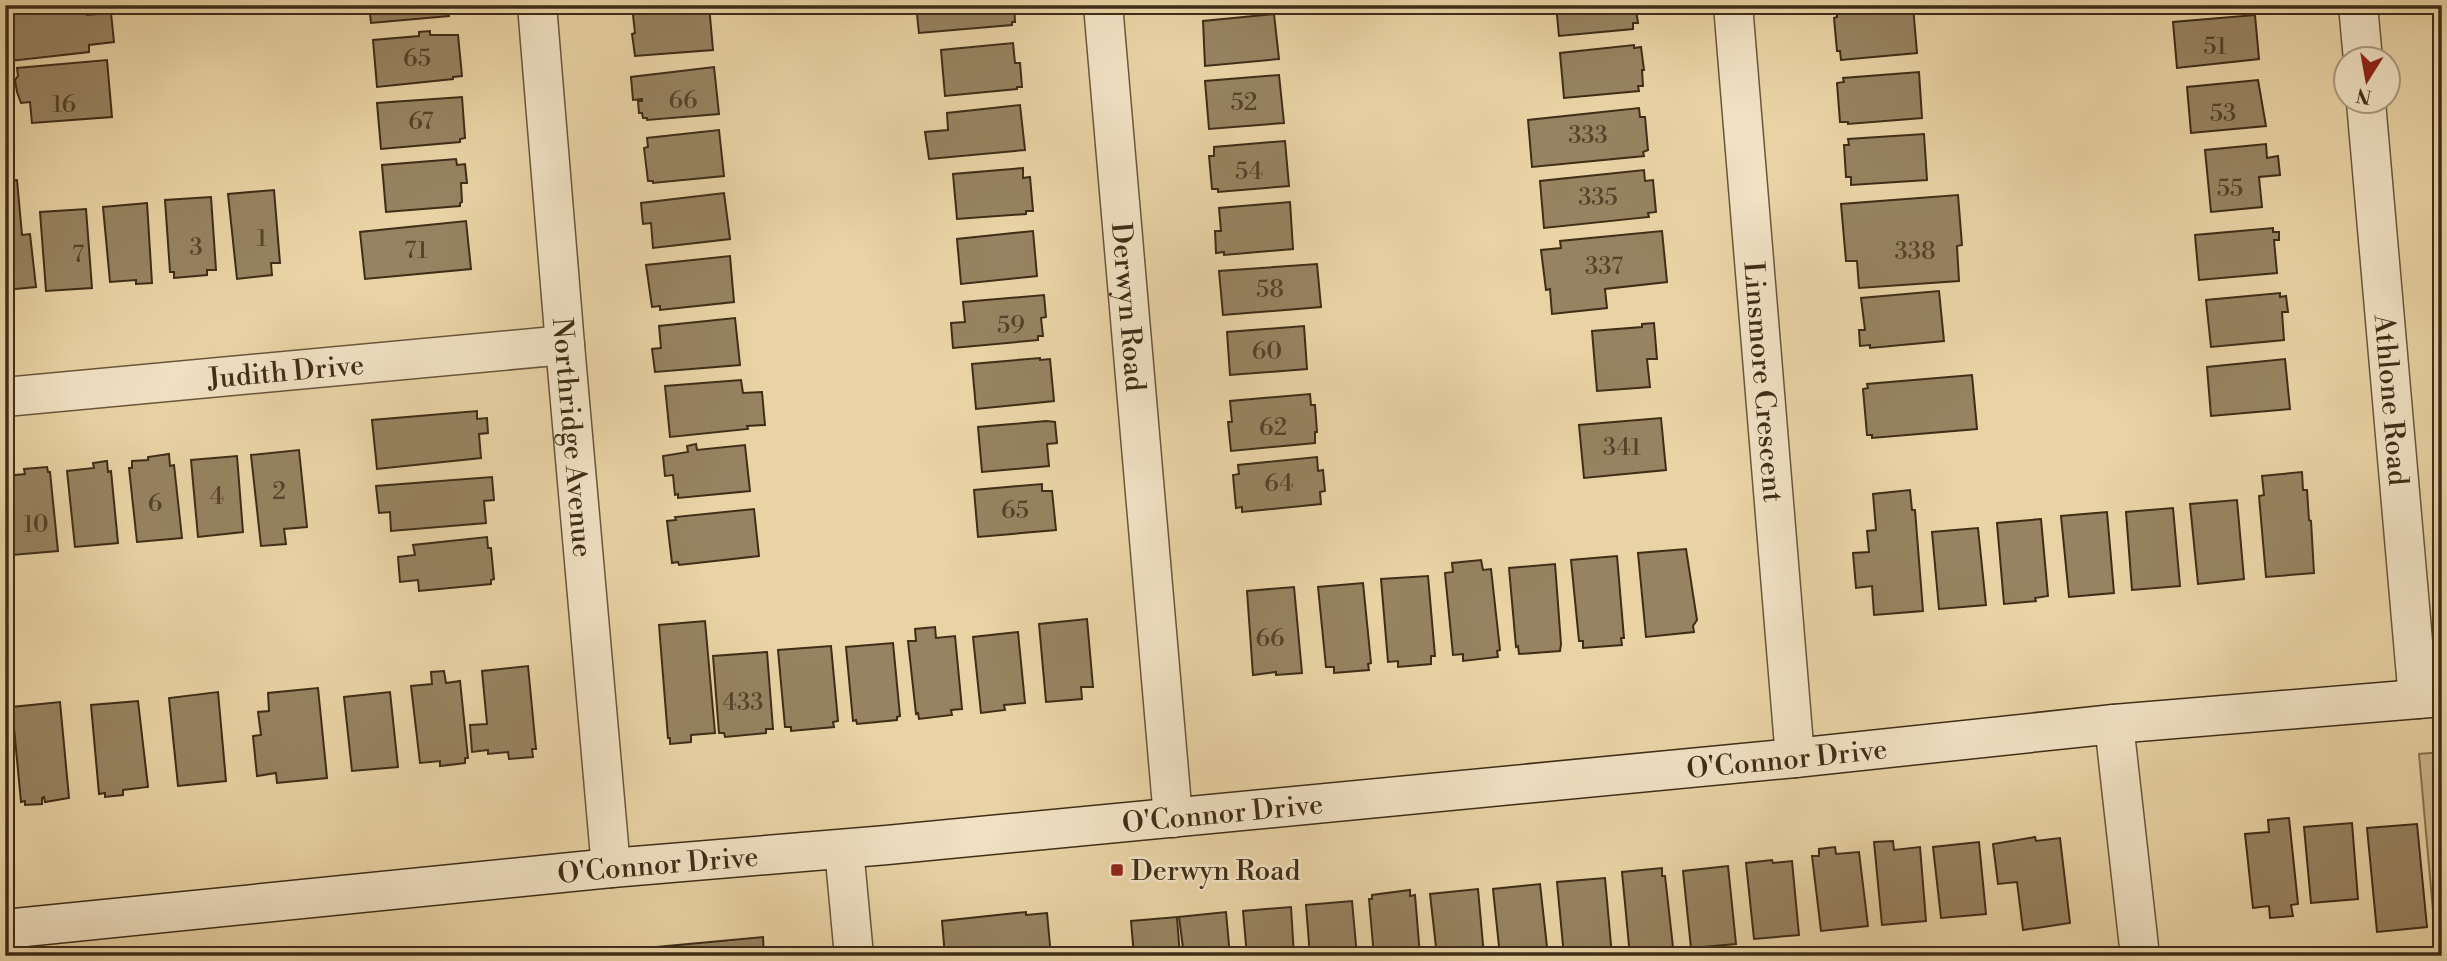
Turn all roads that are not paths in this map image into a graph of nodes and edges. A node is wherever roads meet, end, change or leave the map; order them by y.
1 (537, 5) edge
2 (1103, 5) edge
3 (1733, 5) edge
4 (2358, 5) edge
5 (2362, 46) edge
6 (2368, 116) edge
7 (565, 345) junction
8 (5, 397) edge
9 (2430, 698) edge
10 (2114, 724) junction
11 (1795, 758) junction
12 (1173, 818) junction
13 (844, 849) junction
14 (611, 868) junction
15 (5, 929) edge
16 (854, 956) edge
17 (2140, 956) edge

1 - 7 street, Northridge Avenue
2 - 12 street, Derwyn Road
3 - 11 street, Linsmore Crescent
4 - 5 street
6 - 9 street, Athlone Road
7 - 8 street, Judith Drive
7 - 14 street, Northridge Avenue
9 - 10 street, O'Connor Drive
10 - 11 street, O'Connor Drive
10 - 17 street
11 - 12 street, O'Connor Drive
12 - 13 street, O'Connor Drive
13 - 14 street, O'Connor Drive
13 - 16 street
14 - 15 street, O'Connor Drive

